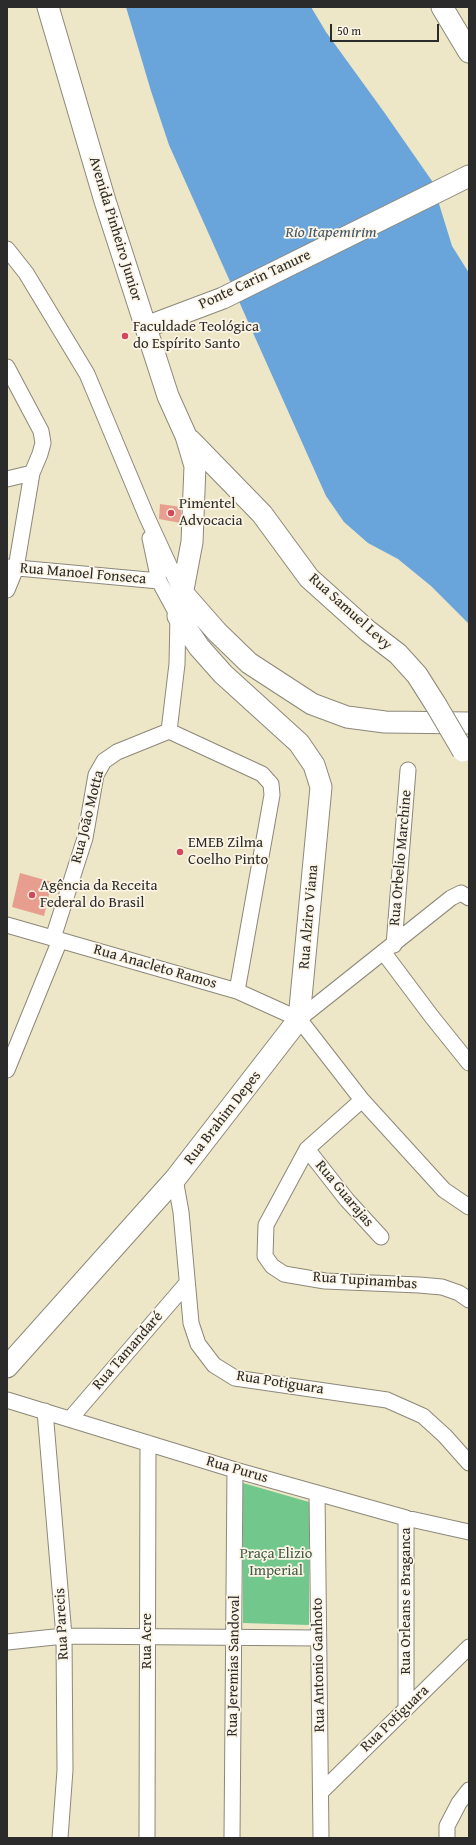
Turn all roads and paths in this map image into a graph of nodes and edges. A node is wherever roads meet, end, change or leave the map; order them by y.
1 (48, 7) edge
2 (442, 7) edge
3 (469, 52) edge
4 (466, 178) edge
5 (7, 249) edge
6 (146, 327) junction
7 (7, 367) edge
8 (11, 382) edge
9 (186, 436) junction
10 (32, 473) junction
11 (7, 479) edge
12 (146, 515) junction
13 (12, 568) edge
14 (158, 581) junction
15 (7, 590) edge
16 (181, 591) junction
17 (178, 616) junction
18 (469, 723) edge
19 (169, 731) junction
20 (466, 756) edge
21 (408, 770) dead end
22 (465, 896) edge
23 (7, 925) edge
24 (57, 939) junction
25 (389, 949) junction
26 (236, 991) junction
27 (300, 1019) junction
28 (469, 1063) edge
29 (7, 1070) edge
30 (362, 1100) junction
31 (307, 1149) junction
32 (175, 1179) junction
33 (469, 1207) edge
34 (381, 1237) dead end
35 (186, 1283) junction
36 (469, 1300) edge
37 (7, 1367) edge
38 (7, 1400) edge
39 (45, 1411) junction
40 (70, 1419) junction
41 (148, 1443) junction
42 (469, 1463) edge
43 (235, 1470) junction
44 (317, 1493) junction
45 (406, 1518) junction
46 (469, 1532) edge
47 (64, 1636) junction
48 (147, 1637) junction
49 (234, 1638) junction
50 (318, 1638) junction
51 (7, 1642) edge
52 (469, 1647) edge
53 (406, 1709) junction
54 (469, 1790) edge
55 (321, 1792) junction
56 (60, 1838) edge
57 (147, 1838) edge
58 (232, 1838) edge
59 (320, 1838) edge
60 (447, 1838) edge

1 - 6 main road, Avenida Pinheiro Junior
2 - 3 main road
4 - 6 main road, Ponte Carin Tanure
5 - 12 street
6 - 9 main road, Avenida Pinheiro Junior
7 - 8 street
8 - 10 street
9 - 16 main road, Avenida Pinheiro Junior
9 - 20 main road, Rua Samuel Levy, bridge
10 - 11 street
10 - 13 street
12 - 14 street
12 - 16 street
13 - 14 street, Rua Manoel Fonseca
13 - 15 street
14 - 17 street
16 - 17 main road, Avenida Pinheiro Junior
16 - 18 main road
17 - 19 street
17 - 27 main road, Rua Alziro Viana
19 - 24 street, Rua João Motta
19 - 26 street
21 - 25 street, Rua Orbelio Marchine
22 - 25 street, Rua Brahim Depes
23 - 24 street, Rua Anacleto Ramos
24 - 26 street, Rua Anacleto Ramos
24 - 29 street, Rua João Motta
25 - 27 street, Rua Brahim Depes
25 - 28 street
26 - 27 street, Rua Anacleto Ramos
27 - 30 street
27 - 32 main road, Rua Brahim Depes
30 - 31 street, Rua Tupinambas
30 - 33 street
31 - 34 street, Rua Guarajas
31 - 36 street, Rua Tupinambas
32 - 35 street, Rua Potiguara
32 - 37 main road, Rua Brahim Depes
35 - 40 street, Rua Tamandaré
35 - 42 street, Rua Potiguara
38 - 39 street, Rua Purus
39 - 40 street, Rua Purus
39 - 47 street, Rua Parecis
40 - 41 street, Rua Purus
41 - 43 street, Rua Purus
41 - 48 street, Rua Acre
43 - 44 street, Rua Purus
43 - 49 street, Rua Jeremias Sandoval
44 - 45 street, Rua Purus
44 - 50 street, Rua Antonio Ganhoto
45 - 46 street, Rua Purus
45 - 53 street, Rua Orleans e Braganca
47 - 48 street
47 - 51 street
47 - 56 street, Rua Parecis
48 - 49 street
48 - 57 street, Rua Acre
49 - 50 street
49 - 58 street, Rua Jeremias Sandoval
50 - 55 street, Rua Antonio Ganhoto
52 - 53 street, Rua Potiguara
53 - 55 street, Rua Potiguara
54 - 60 street
55 - 59 street, Rua Antonio Ganhoto

